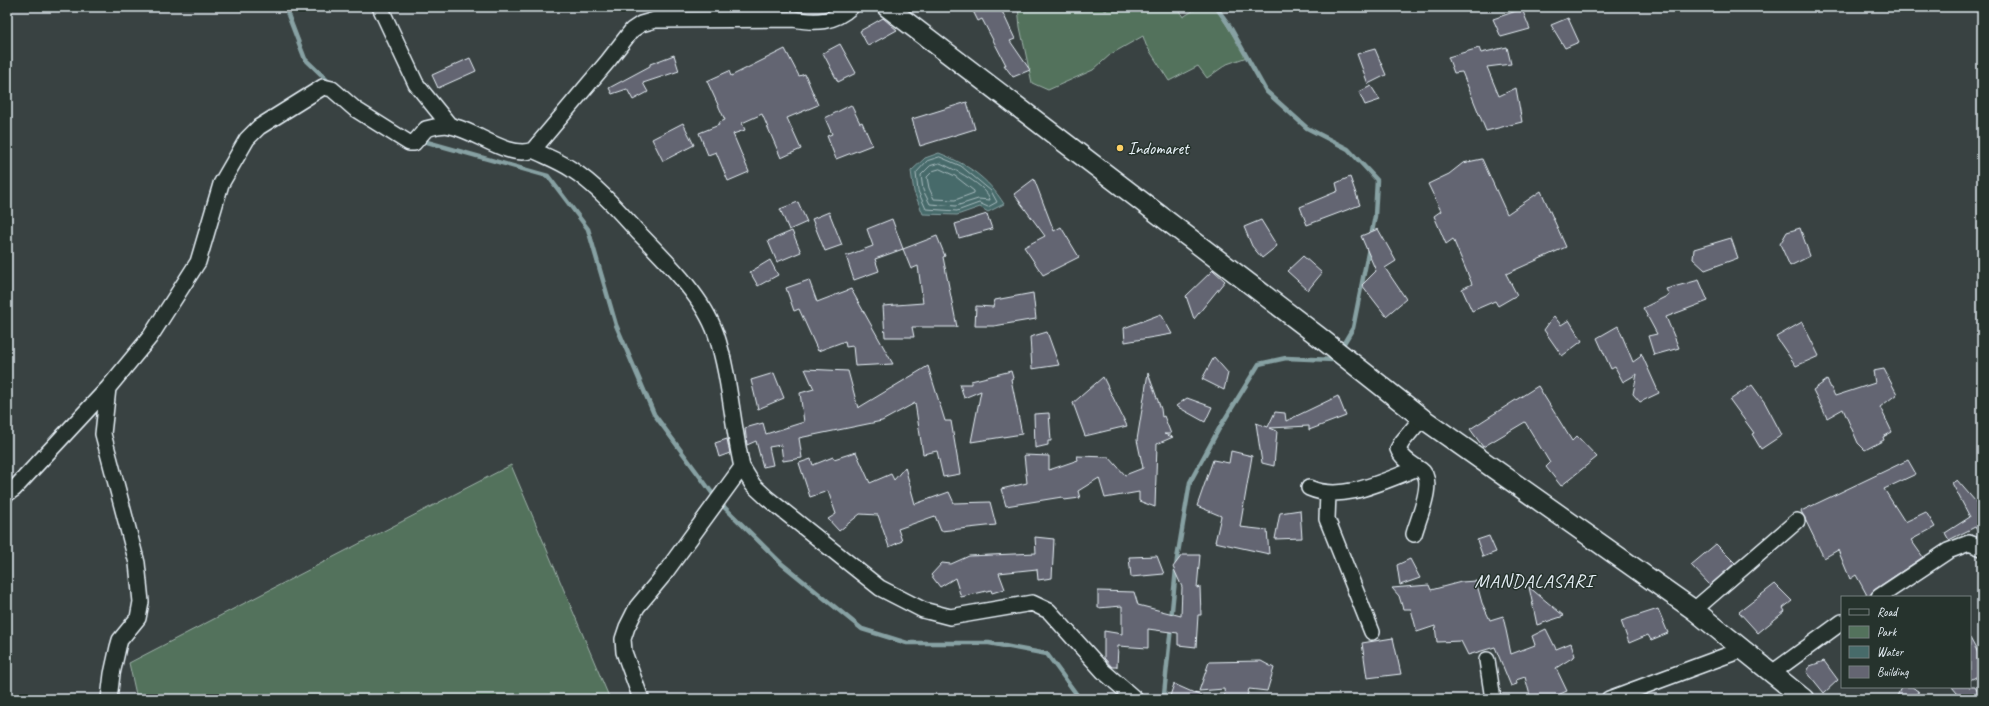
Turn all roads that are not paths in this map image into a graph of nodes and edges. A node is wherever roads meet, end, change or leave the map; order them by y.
1 (380, 7) edge
2 (851, 7) edge
3 (887, 7) edge
4 (450, 126) junction
5 (533, 150) junction
6 (108, 388) junction
7 (1422, 418) junction
8 (742, 468) junction
9 (1418, 468) junction
10 (1309, 488) dead end
11 (1328, 493) junction
12 (7, 494) edge
13 (1797, 521) dead end
14 (1414, 534) dead end
15 (1982, 548) edge
16 (1880, 596) edge
17 (1694, 610) junction
18 (1841, 623) edge
19 (1372, 632) dead end
20 (1744, 649) junction
21 (1488, 660) dead end
22 (1772, 673) junction
23 (109, 699) edge
24 (640, 699) edge
25 (1135, 699) edge
26 (1493, 699) edge
27 (1609, 699) edge
28 (1804, 699) edge

1 - 4 street
2 - 5 street
3 - 7 main road
4 - 5 street
4 - 6 street
5 - 8 street
6 - 12 street
6 - 23 street
7 - 9 street
7 - 17 main road
8 - 24 street
8 - 25 street
9 - 11 street
9 - 14 street
10 - 11 street
11 - 19 street
13 - 17 street
15 - 16 street
17 - 20 main road
18 - 22 street
20 - 22 main road
20 - 27 street
21 - 26 street
22 - 28 main road

